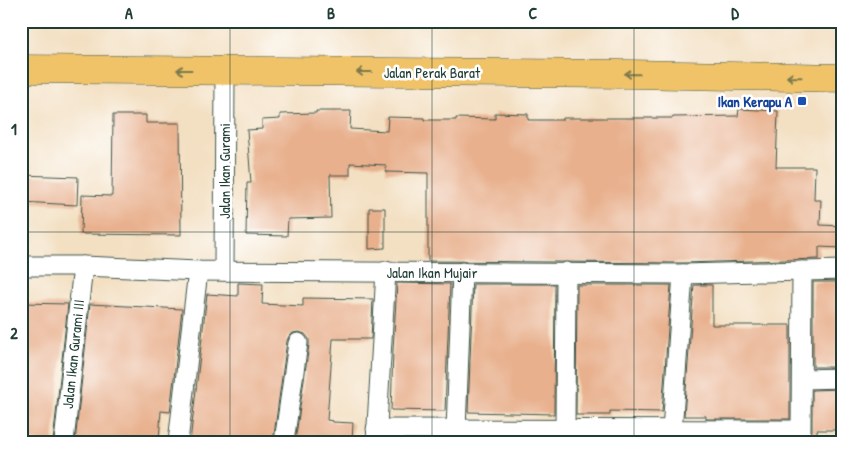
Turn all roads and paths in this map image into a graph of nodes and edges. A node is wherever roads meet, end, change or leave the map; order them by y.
1 (21, 69) edge
2 (225, 71) junction
3 (843, 78) edge
4 (21, 266) edge
5 (83, 266) junction
6 (224, 270) junction
7 (843, 270) edge
8 (198, 271) junction
9 (386, 271) junction
10 (802, 271) junction
11 (462, 272) junction
12 (566, 272) junction
13 (683, 274) junction
14 (298, 343) dead end
15 (843, 378) edge
16 (802, 379) junction
17 (456, 430) junction
18 (565, 430) junction
19 (672, 431) junction
20 (376, 436) edge
21 (64, 442) edge
22 (178, 442) edge
23 (284, 442) edge

2 -> 1 highway, Jalan Perak Barat
3 -> 2 highway, Jalan Perak Barat
2 - 6 street, Jalan Ikan Gurami
4 - 5 street, Jalan Ikan Mujair
5 - 8 street, Jalan Ikan Mujair
5 - 21 street, Jalan Ikan Gurami III
6 - 8 street, Jalan Ikan Mujair
6 - 9 street, Jalan Ikan Mujair
7 - 10 street, Jalan Ikan Mujair
8 - 22 street
9 - 11 street, Jalan Ikan Mujair
9 - 20 street
10 - 13 street, Jalan Ikan Mujair
10 - 16 street
11 - 12 street, Jalan Ikan Mujair
11 - 17 street
12 - 13 street, Jalan Ikan Mujair
12 - 18 street
13 - 19 street
14 - 23 street
15 - 16 street
16 - 19 street
17 - 18 street
17 - 20 street
18 - 19 street

